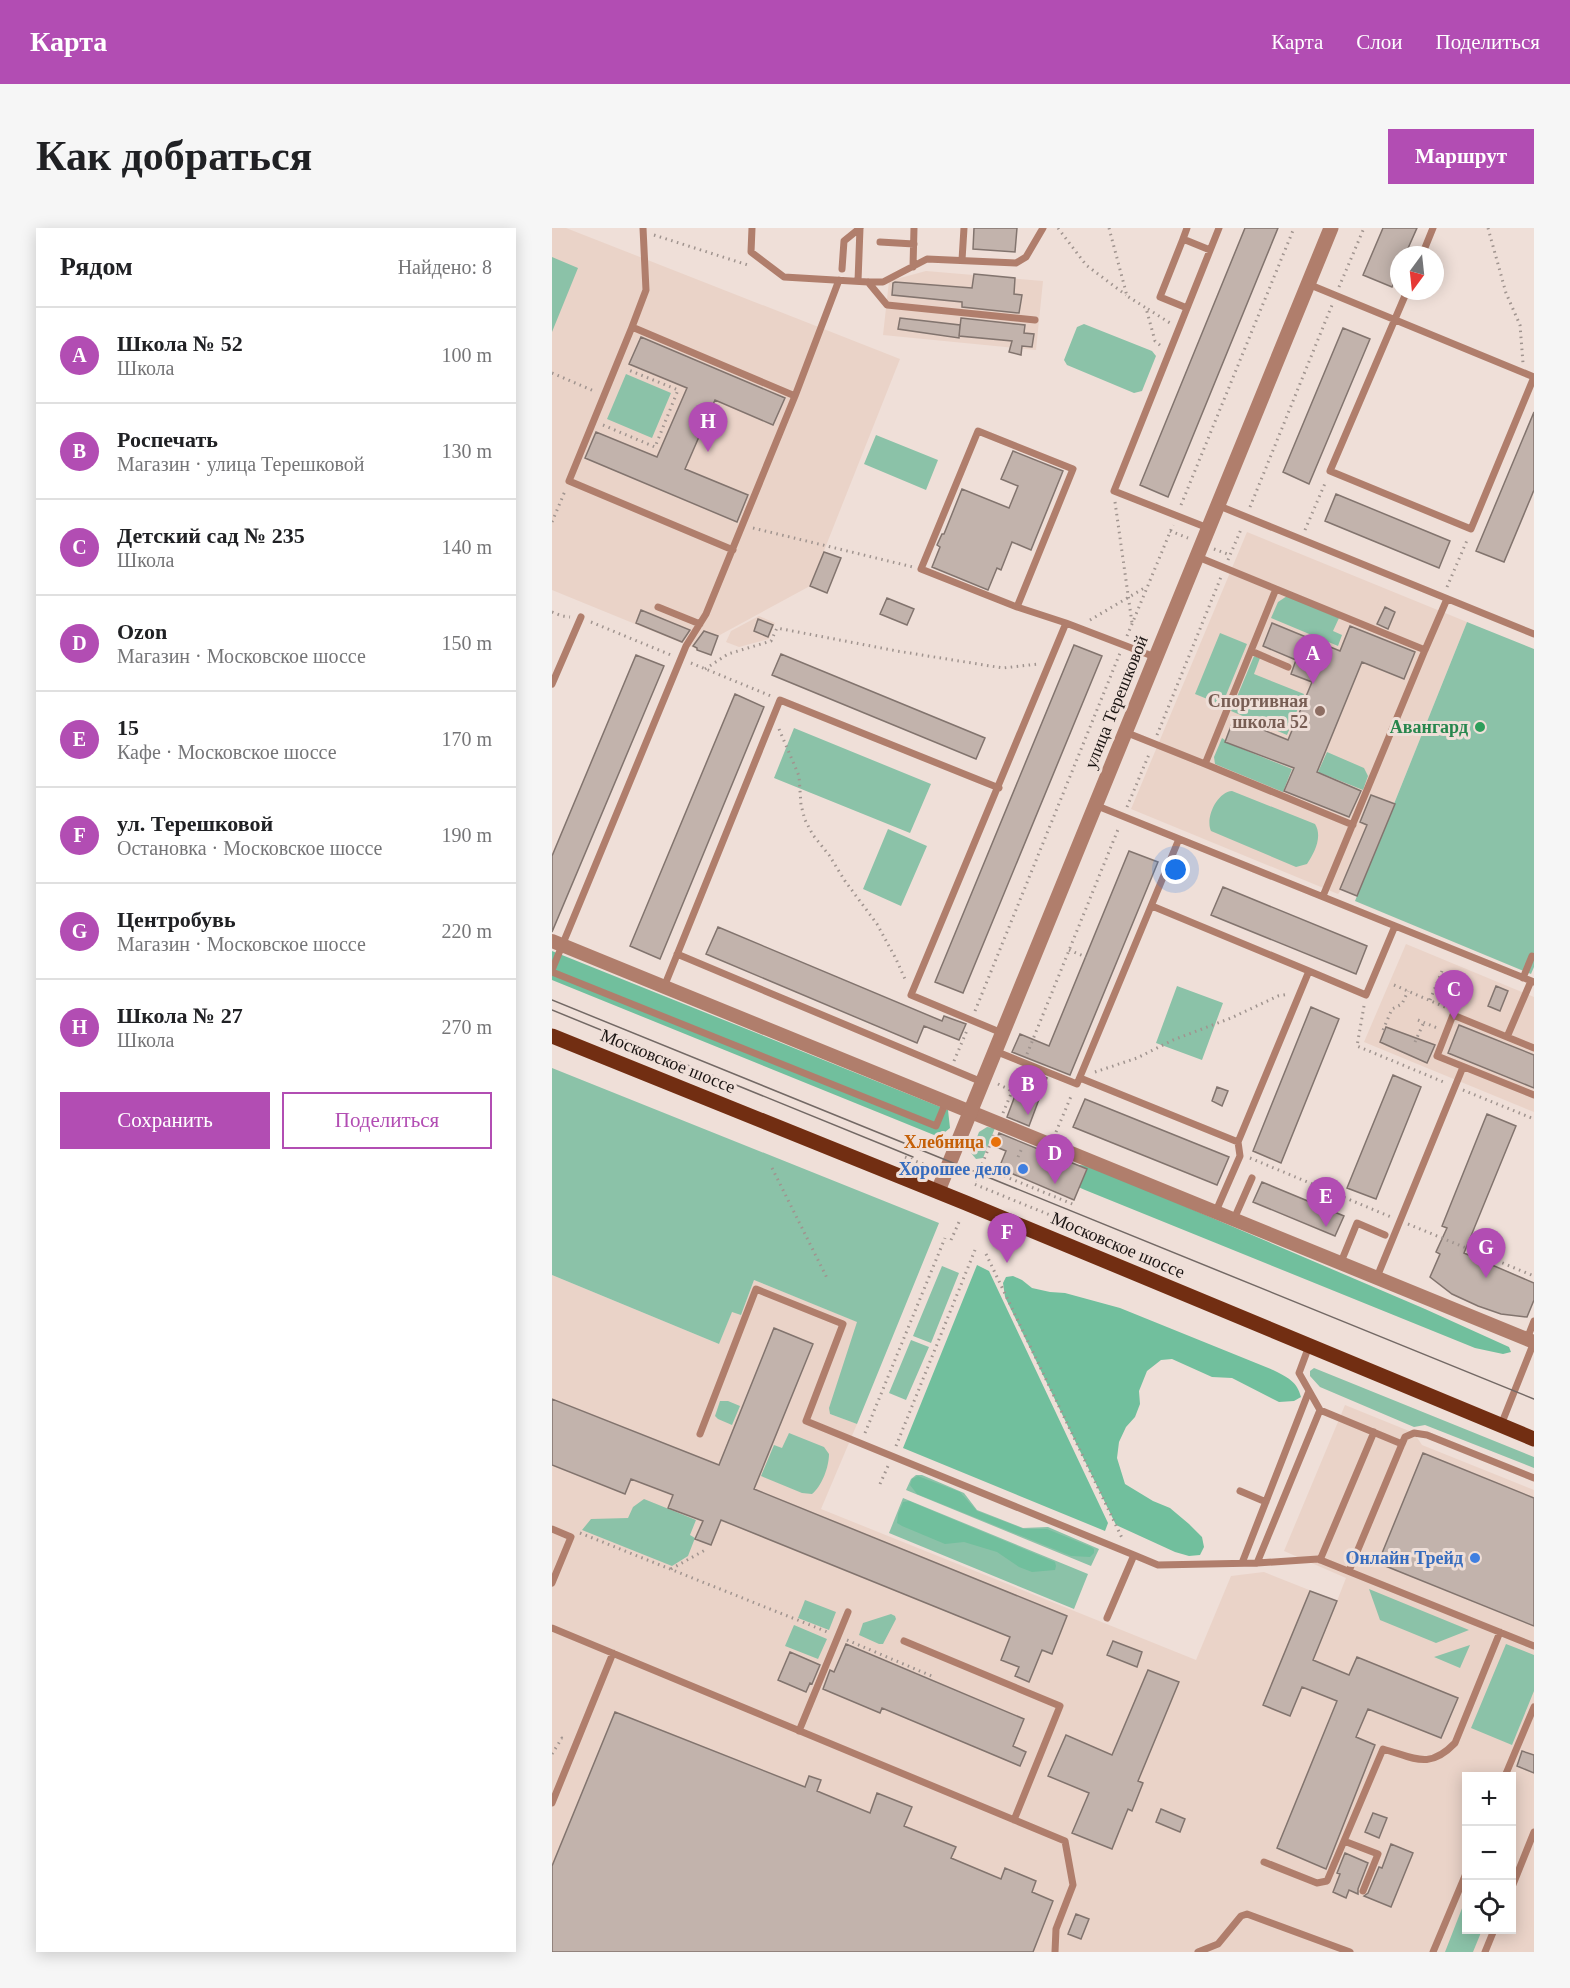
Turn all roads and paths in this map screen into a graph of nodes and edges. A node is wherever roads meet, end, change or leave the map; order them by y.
1 (752, 228) edge
2 (860, 228) edge
3 (914, 228) edge
4 (964, 228) edge
5 (1043, 228) edge
6 (1058, 228) edge
7 (1108, 228) edge
8 (1187, 228) edge
9 (1219, 228) edge
10 (1294, 228) edge
11 (1330, 228) edge
12 (1364, 228) edge
13 (1433, 228) edge
14 (1488, 228) edge
15 (643, 230) edge
16 (1183, 239) junction
17 (880, 242) dead end
18 (914, 244) junction
19 (1426, 246) edge
20 (1210, 250) junction
21 (962, 260) junction
22 (751, 267) dead end
23 (913, 267) junction
24 (842, 269) dead end
25 (839, 280) junction
26 (858, 281) junction
27 (868, 282) junction
28 (1308, 284) junction
29 (1127, 296) junction
30 (1336, 296) junction
31 (1403, 300) edge
32 (1146, 308) junction
33 (1187, 308) junction
34 (1035, 320) dead end
35 (1395, 320) junction
36 (632, 327) junction
37 (1179, 328) junction
38 (1169, 353) junction
39 (616, 365) junction
40 (552, 373) edge
41 (1524, 373) junction
42 (604, 395) junction
43 (795, 396) junction
44 (593, 421) junction
45 (1330, 471) junction
46 (569, 481) junction
47 (1114, 491) junction
48 (1217, 505) junction
49 (1176, 516) junction
50 (1246, 517) junction
51 (552, 522) edge
52 (743, 525) junction
53 (1208, 528) junction
54 (1472, 529) junction
55 (1301, 540) junction
56 (733, 550) junction
57 (1197, 557) junction
58 (1225, 568) junction
59 (921, 569) junction
60 (1148, 586) junction
61 (1276, 589) junction
62 (1128, 598) junction
63 (1445, 598) junction
64 (658, 607) dead end
65 (1017, 607) junction
66 (552, 612) edge
67 (581, 617) junction
68 (1066, 622) junction
69 (700, 624) junction
70 (1132, 624) junction
71 (1078, 627) junction
72 (1534, 634) edge
73 (1123, 645) junction
74 (1425, 650) junction
75 (1251, 651) junction
76 (1155, 657) junction
77 (681, 659) junction
78 (1050, 663) junction
79 (1288, 667) dead end
80 (705, 669) junction
81 (552, 684) edge
82 (780, 700) junction
83 (773, 716) junction
84 (1125, 732) junction
85 (1154, 743) junction
86 (1205, 764) junction
87 (999, 788) junction
88 (1095, 805) junction
89 (1124, 816) junction
90 (1353, 825) junction
91 (1179, 839) junction
92 (1323, 896) junction
93 (1152, 906) junction
94 (1395, 926) junction
95 (557, 943) edge
96 (1069, 950) junction
97 (677, 954) junction
98 (1532, 956) dead end
99 (1086, 957) dead end
100 (552, 971) edge
101 (1309, 971) junction
102 (1442, 971) dead end
103 (1531, 980) edge
104 (1394, 985) dead end
105 (664, 987) junction
106 (1408, 991) junction
107 (1300, 992) junction
108 (911, 995) junction
109 (1366, 995) junction
110 (1430, 1000) junction
111 (1453, 1015) junction
112 (971, 1020) junction
113 (1418, 1020) dead end
114 (1424, 1022) junction
115 (1383, 1030) dead end
116 (1446, 1032) junction
117 (1002, 1033) junction
118 (552, 1036) edge
119 (1507, 1037) junction
120 (1415, 1042) dead end
121 (1534, 1048) edge
122 (995, 1050) junction
123 (1023, 1062) junction
124 (1463, 1066) junction
125 (951, 1068) junction
126 (1078, 1081) junction
127 (989, 1083) junction
128 (1455, 1087) junction
129 (1012, 1091) junction
130 (1534, 1095) edge
131 (946, 1102) junction
132 (970, 1111) junction
133 (1534, 1119) edge
134 (999, 1123) junction
135 (1055, 1136) dead end
136 (1238, 1142) junction
137 (1239, 1153) junction
138 (906, 1157) dead end
139 (981, 1167) junction
140 (772, 1168) dead end
141 (932, 1168) dead end
142 (1011, 1173) dead end
143 (1009, 1178) junction
144 (1252, 1178) dead end
145 (938, 1191) junction
146 (1075, 1205) dead end
147 (1216, 1211) junction
148 (1234, 1219) junction
149 (1400, 1221) junction
150 (958, 1222) dead end
151 (1067, 1222) dead end
152 (1385, 1235) dead end
153 (945, 1238) dead end
154 (951, 1240) dead end
155 (975, 1250) dead end
156 (986, 1254) dead end
157 (1341, 1262) junction
158 (1534, 1276) edge
159 (1377, 1277) junction
160 (827, 1278) dead end
161 (1534, 1322) edge
162 (1532, 1341) edge
163 (1309, 1346) junction
164 (1310, 1392) junction
165 (1320, 1410) junction
166 (1501, 1425) junction
167 (1374, 1432) junction
168 (700, 1434) dead end
169 (1534, 1439) edge
170 (861, 1443) junction
171 (1402, 1444) junction
172 (892, 1456) junction
173 (1534, 1478) edge
174 (880, 1484) dead end
175 (1240, 1491) dead end
176 (1266, 1502) junction
177 (552, 1529) edge
178 (571, 1537) junction
179 (707, 1549) dead end
180 (1132, 1554) junction
181 (1320, 1560) junction
182 (1242, 1563) junction
183 (1257, 1563) junction
184 (671, 1569) junction
185 (1349, 1571) junction
186 (552, 1583) edge
187 (848, 1612) dead end
188 (1107, 1618) dead end
189 (552, 1628) edge
190 (1500, 1632) junction
191 (838, 1636) junction
192 (904, 1641) dead end
193 (1534, 1646) edge
194 (613, 1653) junction
195 (934, 1677) dead end
196 (1534, 1707) edge
197 (799, 1731) junction
198 (576, 1744) junction
199 (552, 1754) edge
200 (1507, 1772) edge
201 (552, 1803) edge
202 (1014, 1820) junction
203 (1534, 1833) edge
204 (1344, 1841) junction
205 (1264, 1862) dead end
206 (1463, 1880) edge
207 (1515, 1880) edge
208 (1363, 1891) dead end
209 (1492, 1934) edge
210 (1055, 1952) edge
211 (1198, 1952) edge
212 (1350, 1952) edge
213 (1433, 1952) edge
214 (1485, 1952) edge

1 - 25 lane
2 - 24 lane
2 - 26 lane
3 - 18 lane
4 - 21 lane
5 - 21 lane
6 - 29 path
7 - 29 path
8 - 16 lane
9 - 20 lane
10 - 49 path
11 - 28 street, улица Терешковой
12 - 30 path
13 - 19 lane
14 - 41 path
15 - 22 path
15 - 36 lane
16 - 20 lane
16 - 33 lane
17 - 18 lane
18 - 23 lane
20 - 33 lane
21 - 23 lane
23 - 27 lane
25 - 26 lane
25 - 43 lane
26 - 27 lane
27 - 34 lane
28 - 30 lane
28 - 48 street, улица Терешковой
29 - 32 path
30 - 35 lane
30 - 50 path
31 - 35 lane
32 - 37 path
32 - 38 path
33 - 37 lane
35 - 41 lane
35 - 45 lane
36 - 39 lane
36 - 43 lane
37 - 38 lane
38 - 47 lane
39 - 42 lane
39 - 44 path
40 - 42 path
41 - 54 lane
42 - 44 lane
43 - 52 lane
44 - 46 lane
45 - 54 lane
45 - 55 path
46 - 51 path
46 - 56 lane
47 - 49 lane
47 - 62 path
48 - 50 lane
48 - 53 street, улица Терешковой
49 - 53 lane
49 - 60 path
50 - 55 lane
50 - 58 path
52 - 56 lane
52 - 59 path
53 - 57 street, улица Терешковой
54 - 63 path
55 - 63 lane
56 - 69 lane
57 - 58 lane
57 - 76 street, улица Терешковой
58 - 61 lane
58 - 85 path
59 - 65 lane
59 - 65 lane
60 - 62 path
60 - 70 path
61 - 74 lane
61 - 75 lane
62 - 70 path
62 - 71 path
63 - 72 lane
63 - 74 lane
64 - 69 lane
65 - 68 lane
66 - 67 path
67 - 77 path
67 - 81 lane
68 - 71 lane
68 - 78 lane
69 - 77 lane
70 - 73 path
71 - 73 lane
73 - 76 lane
73 - 112 path
74 - 90 lane
75 - 79 lane
75 - 86 lane
76 - 84 street, улица Терешковой
77 - 80 path
77 - 95 lane
78 - 80 path
78 - 87 lane
80 - 82 path
82 - 83 lane
82 - 87 lane
83 - 97 lane
83 - 108 path
84 - 85 lane
84 - 88 street, улица Терешковой
85 - 86 lane
85 - 89 path
86 - 90 lane
87 - 108 lane
88 - 89 lane
88 - 117 street, улица Терешковой
89 - 91 lane
89 - 96 path
90 - 92 lane
91 - 92 lane
91 - 93 lane
92 - 94 lane
93 - 101 lane
93 - 126 lane
94 - 103 lane
94 - 109 lane
95 - 100 lane
95 - 105 street
96 - 99 path
96 - 123 path
97 - 105 lane
97 - 125 lane
98 - 103 lane
100 - 131 lane
101 - 107 lane
101 - 109 lane
102 - 110 path
103 - 119 lane
104 - 106 path
105 - 131 street
106 - 110 path
106 - 115 path
107 - 126 path
107 - 136 lane
108 - 112 lane
109 - 128 path
110 - 111 path
111 - 116 lane
111 - 119 lane
112 - 117 lane
112 - 125 path
113 - 114 path
114 - 116 path
114 - 120 path
116 - 124 lane
117 - 122 street, улица Терешковой
118 - 145 main road, Московское шоссе
119 - 121 lane
122 - 123 lane
122 - 127 street, улица Терешковой
123 - 126 lane
123 - 129 path
124 - 128 lane
124 - 130 lane
125 - 127 lane
126 - 135 path
126 - 136 lane
127 - 129 path
127 - 132 street, улица Терешковой
128 - 133 path
128 - 149 lane
129 - 134 path
131 - 132 street
132 - 134 street
132 - 145 street, улица Терешковой
134 - 139 path
134 - 147 street
136 - 137 lane
137 - 147 lane
137 - 149 path
138 - 141 path
139 - 143 path
139 - 151 path
140 - 160 path
142 - 143 path
143 - 146 path
144 - 148 lane
145 - 163 main road, Московское шоссе
147 - 148 street
148 - 157 street
149 - 158 path
149 - 159 lane
150 - 154 path
152 - 157 lane
153 - 170 path
155 - 172 path
156 - 180 path
157 - 159 street
159 - 162 street
161 - 162 lane
162 - 166 lane
163 - 164 lane
163 - 166 main road, Московское шоссе
164 - 165 lane
164 - 176 lane
165 - 167 lane
165 - 183 lane
166 - 169 main road, Московское шоссе
167 - 171 lane
167 - 181 lane
168 - 170 lane
170 - 172 lane
171 - 173 lane
171 - 185 lane
172 - 174 path
172 - 180 lane
175 - 176 lane
176 - 182 lane
177 - 178 lane
178 - 184 path
178 - 186 lane
179 - 184 path
180 - 182 lane
180 - 188 lane
181 - 183 lane
181 - 185 lane
182 - 183 lane
184 - 191 path
185 - 190 lane
187 - 191 lane
189 - 194 lane
190 - 193 lane
190 - 204 lane
191 - 195 path
191 - 197 lane
192 - 202 lane
194 - 197 lane
194 - 198 lane
196 - 200 lane
197 - 202 lane
198 - 199 path
198 - 201 lane
202 - 210 lane
203 - 207 lane
204 - 205 lane
204 - 208 lane
206 - 213 lane
209 - 214 lane
211 - 212 lane

